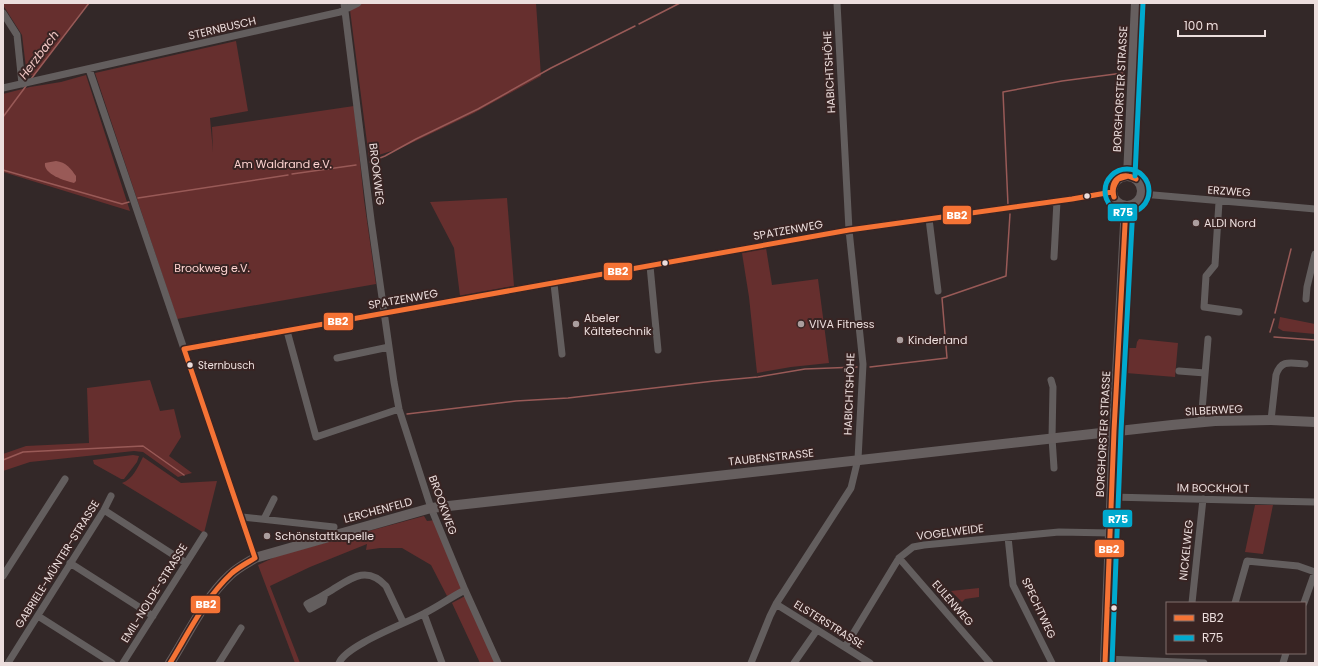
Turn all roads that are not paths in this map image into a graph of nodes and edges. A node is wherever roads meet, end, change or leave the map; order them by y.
1 (358, 3) edge
2 (837, 3) edge
3 (1136, 3) edge
4 (344, 7) edge
5 (3, 13) edge
6 (89, 69) junction
7 (23, 84) junction
8 (3, 88) edge
9 (1128, 176) junction
10 (1112, 192) junction
11 (1142, 194) junction
12 (1057, 201) junction
13 (1219, 202) junction
14 (1126, 206) junction
15 (1315, 209) edge
16 (929, 219) junction
17 (850, 230) junction
18 (1315, 254) edge
19 (1054, 257) dead end
20 (650, 266) junction
21 (554, 284) junction
22 (938, 291) dead end
23 (1306, 299) dead end
24 (1239, 312) dead end
25 (384, 314) junction
26 (287, 331) junction
27 (1208, 339) dead end
28 (389, 347) junction
29 (184, 349) junction
30 (658, 350) dead end
31 (562, 354) dead end
32 (337, 358) dead end
33 (1305, 364) dead end
34 (1179, 371) dead end
35 (1205, 373) junction
36 (1052, 380) dead end
37 (399, 409) junction
38 (1271, 420) junction
39 (1201, 422) junction
40 (1315, 422) edge
41 (1114, 431) junction
42 (1052, 438) junction
43 (858, 459) junction
44 (1054, 468) dead end
45 (65, 479) dead end
46 (111, 496) dead end
47 (1111, 497) junction
48 (274, 499) dead end
49 (1203, 499) junction
50 (1315, 502) edge
51 (431, 508) junction
52 (104, 510) junction
53 (242, 516) junction
54 (264, 518) junction
55 (334, 527) dead end
56 (1111, 533) junction
57 (204, 535) dead end
58 (1008, 537) junction
59 (256, 558) junction
60 (899, 558) junction
61 (70, 563) junction
62 (186, 563) junction
63 (1315, 572) edge
64 (3, 576) edge
65 (465, 590) junction
66 (325, 594) dead end
67 (1192, 602) edge
68 (1234, 602) edge
69 (1304, 602) edge
70 (776, 604) junction
71 (424, 614) junction
72 (38, 616) junction
73 (153, 616) junction
74 (403, 622) junction
75 (241, 628) dead end
76 (817, 630) junction
77 (845, 647) junction
78 (1186, 654) edge
79 (1105, 661) edge
80 (174, 662) edge
81 (1185, 662) junction
82 (8, 663) edge
83 (112, 663) edge
84 (123, 663) edge
85 (219, 663) edge
86 (339, 663) edge
87 (442, 663) edge
88 (498, 663) edge
89 (751, 663) edge
90 (794, 663) edge
91 (870, 663) edge
92 (990, 663) edge
93 (1052, 663) edge
94 (1204, 663) edge

1 - 4 street, STERNBUSCH
2 - 17 street, HABICHTSHÖHE
3 - 9 street, BORGHORSTER STRASSE
4 - 6 street, STERNBUSCH
4 - 25 street, BROOKWEG
5 - 7 street
6 - 7 street, STERNBUSCH
6 - 29 street
7 - 8 street, STERNBUSCH
9 - 10 street
9 - 11 street
10 - 12 street, SPATZENWEG
10 - 14 street
11 - 13 street, ERZWEG
11 - 14 street
12 - 16 street, SPATZENWEG
12 - 19 street
13 - 15 street, ERZWEG
13 - 24 street
14 - 41 street, BORGHORSTER STRASSE
16 - 17 street, SPATZENWEG
16 - 22 street
17 - 20 street, SPATZENWEG
17 - 43 street, HABICHTSHÖHE
18 - 23 street
20 - 21 street, SPATZENWEG
20 - 30 street
21 - 25 street, SPATZENWEG
21 - 31 street
25 - 26 street, SPATZENWEG
25 - 28 street, BROOKWEG
26 - 29 street, SPATZENWEG
26 - 37 street
27 - 35 street
28 - 32 street
28 - 37 street, BROOKWEG
29 - 53 street
33 - 38 street
34 - 35 street
35 - 39 street
36 - 42 street
37 - 51 street, BROOKWEG
38 - 39 street, SILBERWEG
38 - 40 street, SILBERWEG
39 - 41 street, SILBERWEG
41 - 42 street, TAUBENSTRASSE
41 - 47 street, BORGHORSTER STRASSE
42 - 43 street, TAUBENSTRASSE
42 - 44 street
43 - 51 street, TAUBENSTRASSE
43 - 70 street, HABICHTSHÖHE
45 - 64 street
46 - 52 street, GABRIELE-MÜNTER-STRASSE
47 - 49 street, IM BOCKHOLT
47 - 56 street, BORGHORSTER STRASSE
48 - 54 street
49 - 50 street, IM BOCKHOLT
49 - 67 street, NICKELWEG
51 - 59 street, LERCHENFELD
51 - 65 street, BROOKWEG
52 - 61 street, GABRIELE-MÜNTER-STRASSE
52 - 62 street
53 - 54 street
53 - 59 street
54 - 55 street
56 - 58 street, VOGELWEIDE
56 - 79 street, BORGHORSTER STRASSE
57 - 62 street, EMIL-NOLDE-STRASSE
58 - 60 street, VOGELWEIDE
58 - 93 street, SPECHTWEG
59 - 80 street, LERCHENFELD
60 - 77 street, VOGELWEIDE
60 - 92 street, EULENWEG
61 - 72 street, GABRIELE-MÜNTER-STRASSE
61 - 73 street
62 - 73 street, EMIL-NOLDE-STRASSE
63 - 68 street
63 - 69 street
65 - 71 street
65 - 88 street, BROOKWEG
66 - 74 street
70 - 76 street, ELSTERSTRASSE
70 - 89 street, HABICHTSHÖHE
71 - 74 street
71 - 87 street
72 - 82 street, GABRIELE-MÜNTER-STRASSE
72 - 83 street
73 - 84 street, EMIL-NOLDE-STRASSE
74 - 86 street
75 - 85 street
76 - 77 street, ELSTERSTRASSE
76 - 90 street
77 - 91 street, ELSTERSTRASSE
78 - 81 street
79 - 81 street
81 - 94 street

